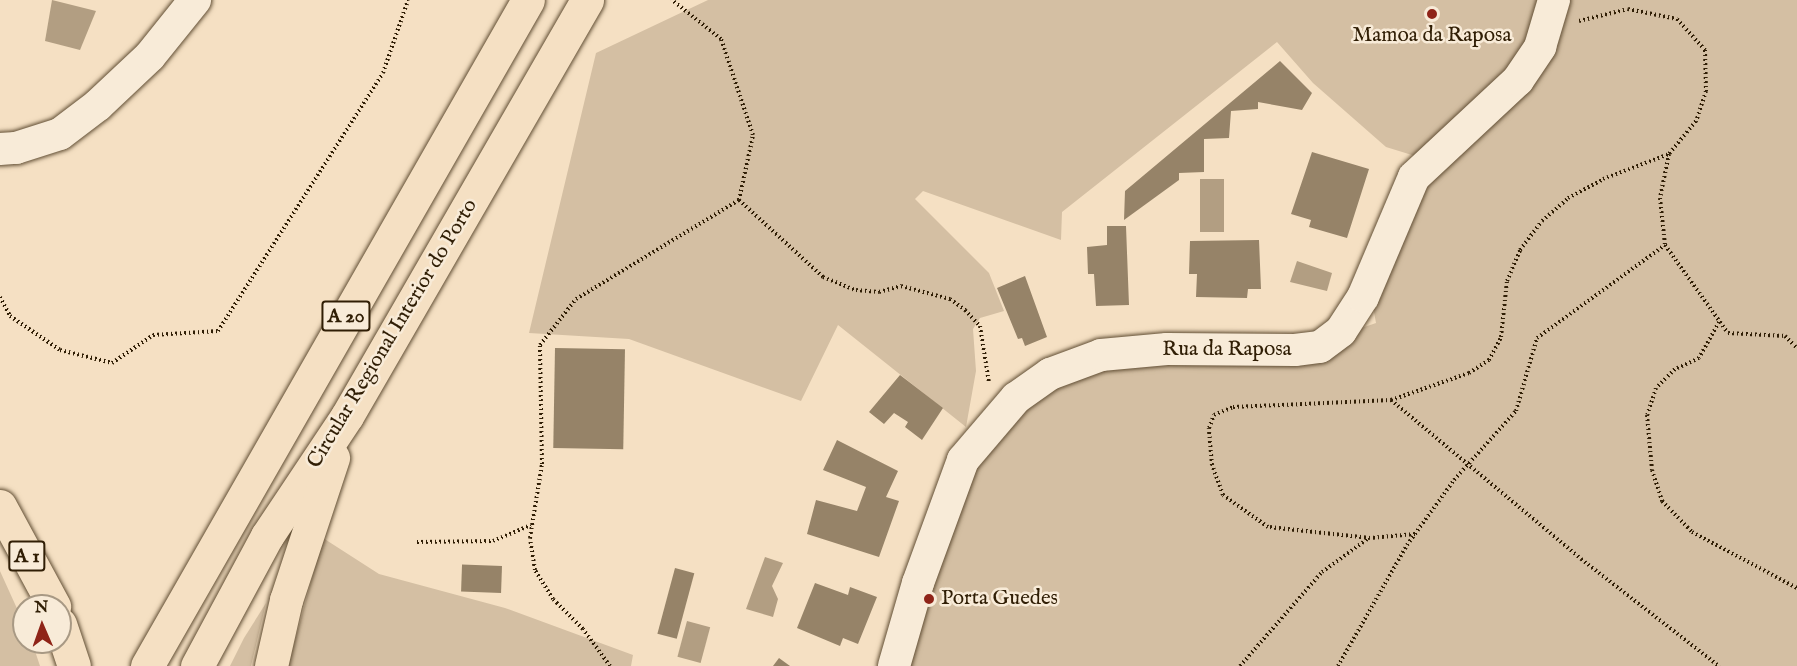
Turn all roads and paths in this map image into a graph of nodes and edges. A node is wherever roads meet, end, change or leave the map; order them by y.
1 (195, 0) edge
2 (408, 0) edge
3 (528, 0) edge
4 (672, 0) edge
5 (1554, 0) edge
6 (582, 9) edge
7 (1544, 33) junction
8 (0, 149) edge
9 (1669, 154) junction
10 (739, 200) junction
11 (1665, 245) junction
12 (0, 297) edge
13 (1719, 322) junction
14 (1797, 348) edge
15 (1390, 400) junction
16 (347, 416) junction
17 (986, 430) junction
18 (1468, 464) junction
19 (0, 506) edge
20 (531, 524) junction
21 (1415, 534) junction
22 (1370, 538) junction
23 (417, 542) dead end
24 (1797, 588) edge
25 (48, 594) edge
26 (147, 666) edge
27 (197, 666) edge
28 (271, 666) edge
29 (610, 666) edge
30 (894, 666) edge
31 (1240, 666) edge
32 (1338, 666) edge
33 (1719, 666) edge

1 - 8 street
2 - 12 path
3 - 26 highway, A 20
4 - 10 path
5 - 7 street, Rua da Raposa
6 - 16 highway, Circular Regional Interior do Porto / A 20
7 - 9 path
7 - 17 street, Rua da Raposa
9 - 11 path
9 - 15 path
10 - 17 path
10 - 20 path
11 - 13 path
11 - 18 path
13 - 14 path
13 - 24 path
15 - 18 path
15 - 22 path
16 - 27 highway, Circular Regional Interior do Porto / A 20
16 - 28 highway
17 - 30 street, Rua da Raposa
18 - 21 path
18 - 33 path
19 - 25 highway, A 1
20 - 23 path
20 - 29 path
21 - 22 path
21 - 32 path
22 - 31 path

